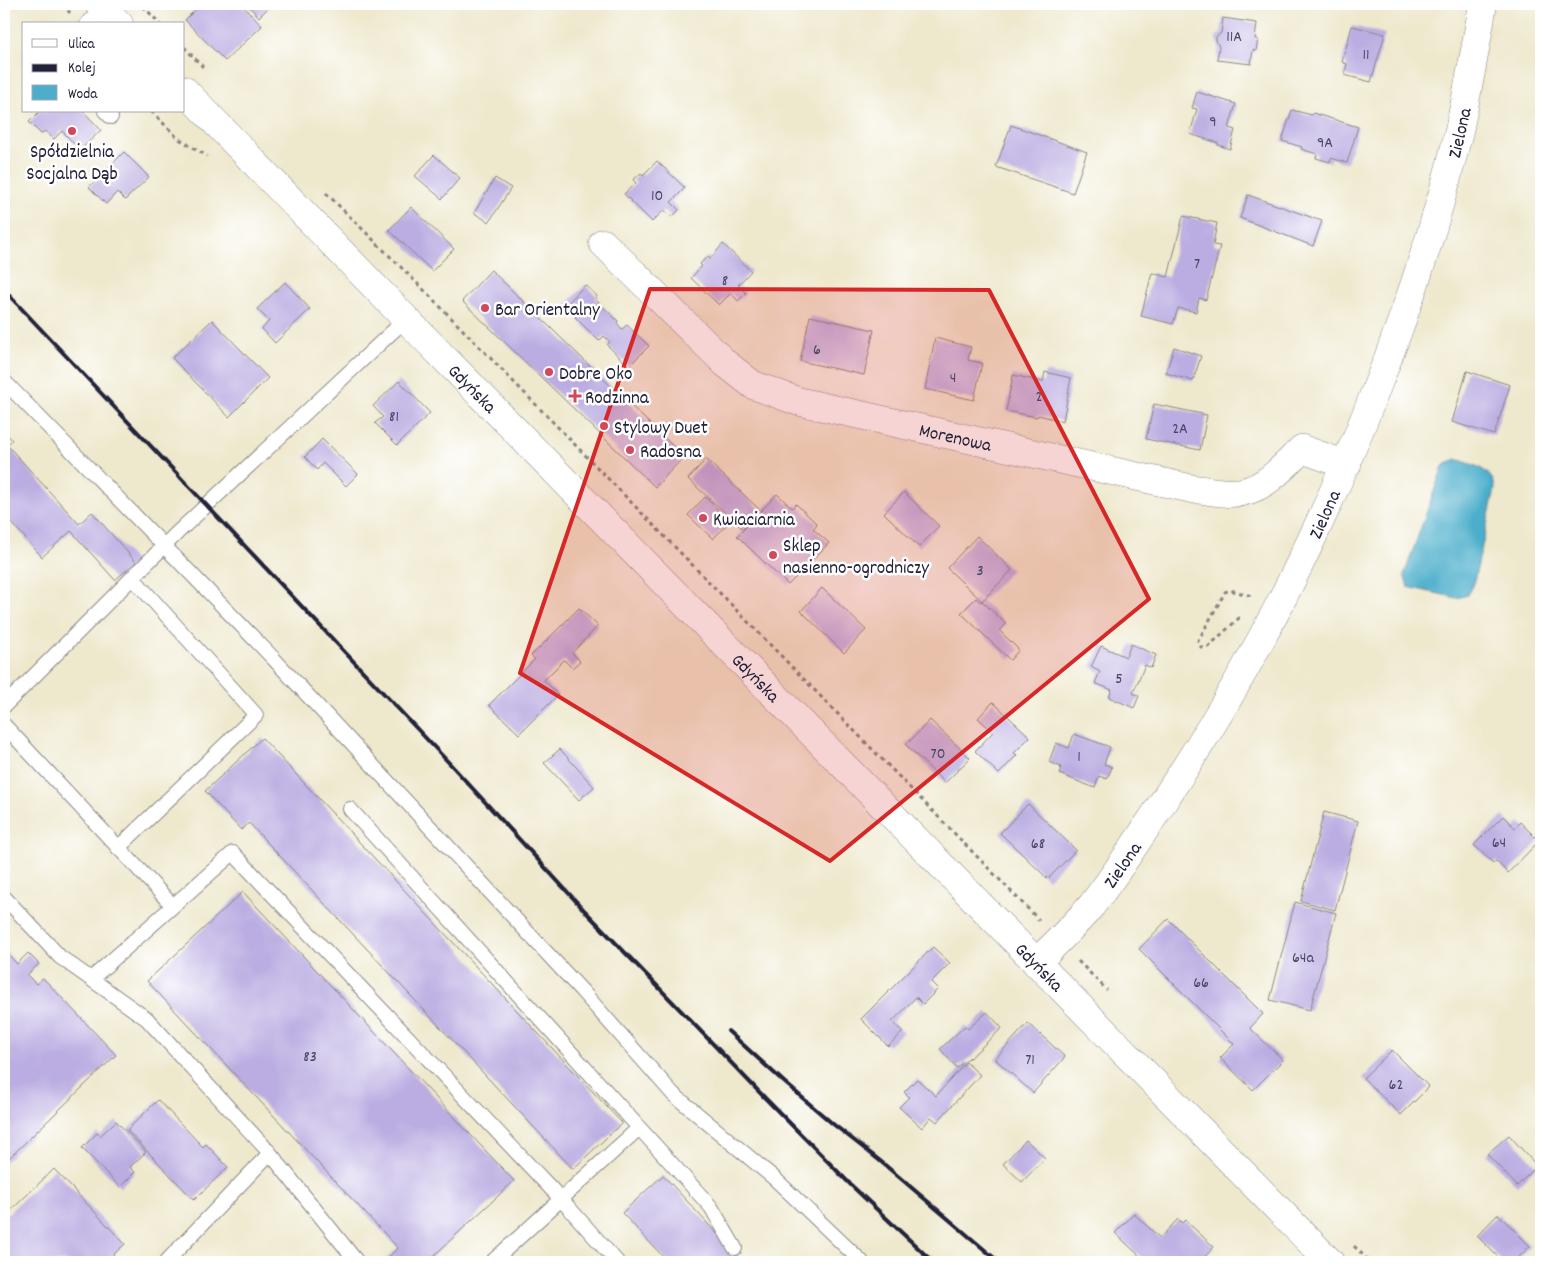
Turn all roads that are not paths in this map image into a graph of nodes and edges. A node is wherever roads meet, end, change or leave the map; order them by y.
1 (1483, 4) edge
2 (185, 91) edge
3 (603, 243) dead end
4 (406, 319) junction
5 (4, 381) edge
6 (1347, 465) junction
7 (164, 545) junction
8 (132, 577) junction
9 (4, 706) edge
10 (4, 725) edge
11 (350, 810) dead end
12 (118, 848) junction
13 (4, 897) edge
14 (173, 906) junction
15 (1036, 962) junction
16 (91, 979) junction
17 (639, 1128) junction
18 (270, 1154) junction
19 (561, 1199) junction
20 (735, 1248) dead end
21 (166, 1262) edge
22 (357, 1262) edge
23 (492, 1262) edge
24 (617, 1262) edge
25 (862, 1262) edge
26 (1330, 1262) edge

1 - 6 street, Zielona
2 - 4 street, Gdyńska
3 - 6 street, Morenowa
4 - 7 lane
4 - 15 street, Gdyńska
5 - 7 lane
6 - 15 street, Zielona
7 - 8 lane
7 - 25 lane
8 - 9 lane
8 - 12 lane
10 - 12 lane
11 - 17 lane
12 - 14 lane
13 - 16 lane
14 - 16 lane
14 - 19 lane
15 - 26 street, Gdyńska
16 - 18 lane
17 - 19 lane
17 - 20 lane
18 - 21 lane
18 - 22 lane
19 - 23 lane
19 - 24 lane

